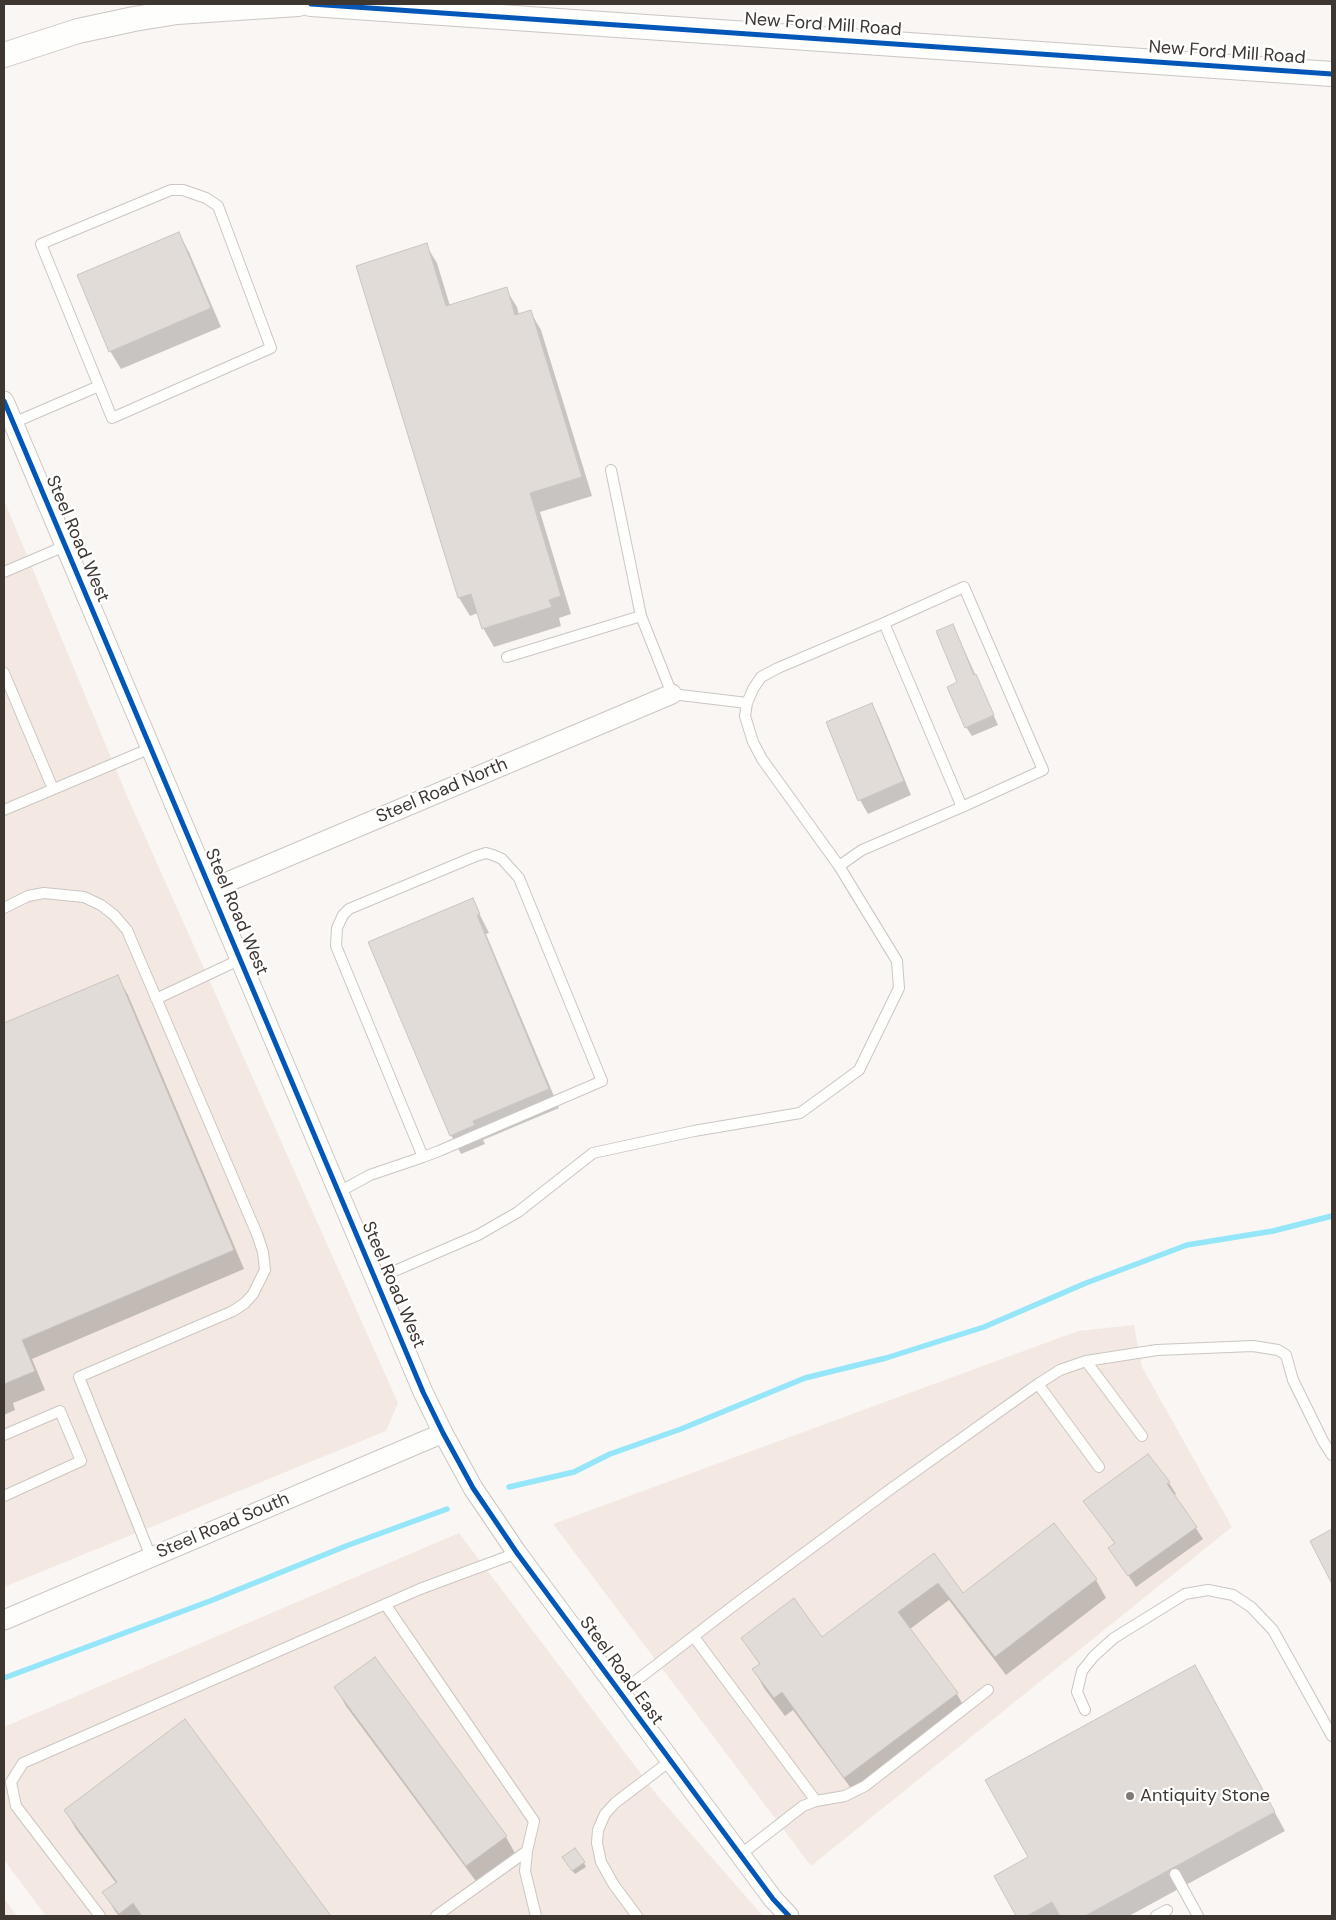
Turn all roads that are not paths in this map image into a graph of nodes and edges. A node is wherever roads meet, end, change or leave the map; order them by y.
1 (298, 4) edge
2 (311, 4) edge
3 (4, 55) edge
4 (1332, 74) edge
5 (99, 386) junction
6 (4, 401) edge
7 (13, 423) junction
8 (611, 470) dead end
9 (64, 546) junction
10 (4, 572) edge
11 (641, 616) junction
12 (884, 622) junction
13 (506, 657) dead end
14 (4, 673) edge
15 (672, 694) junction
16 (747, 703) junction
17 (151, 748) junction
18 (53, 789) junction
19 (962, 807) junction
20 (4, 810) edge
21 (839, 866) junction
22 (211, 889) junction
23 (4, 908) edge
24 (241, 959) junction
25 (156, 999) junction
26 (423, 1157) junction
27 (339, 1192) junction
28 (376, 1279) junction
29 (1086, 1361) junction
30 (1038, 1384) junction
31 (443, 1433) junction
32 (4, 1435) edge
33 (1142, 1436) dead end
34 (1332, 1455) edge
35 (1099, 1467) dead end
36 (4, 1496) edge
37 (517, 1552) junction
38 (151, 1557) junction
39 (385, 1604) junction
40 (4, 1620) edge
41 (694, 1636) junction
42 (988, 1690) dead end
43 (620, 1693) junction
44 (1085, 1710) dead end
45 (1332, 1736) edge
46 (670, 1761) junction
47 (816, 1801) junction
48 (527, 1851) junction
49 (740, 1855) junction
50 (1176, 1874) dead end
51 (1167, 1910) dead end
52 (100, 1916) edge
53 (436, 1916) edge
54 (536, 1916) edge
55 (637, 1916) edge
56 (789, 1916) edge
57 (1156, 1916) edge
58 (1198, 1916) edge

1 - 3 street
2 - 4 street, New Ford Mill Road
5 - 5 lane
5 - 7 lane
6 - 7 street, Steel Road West
7 - 9 street, Steel Road West
8 - 11 lane
9 - 10 lane
9 - 17 street, Steel Road West
11 - 13 lane
11 - 15 lane
12 - 16 lane
12 - 19 lane
12 - 19 lane
14 - 18 lane
15 - 16 lane
15 - 22 street, Steel Road North
16 - 21 lane
17 - 18 lane
17 - 22 street, Steel Road West
18 - 20 lane
19 - 21 lane
21 - 28 lane
22 - 24 street, Steel Road West
23 - 25 lane
24 - 25 lane
24 - 27 street, Steel Road West
25 - 38 lane
26 - 26 lane
26 - 27 lane
27 - 28 street, Steel Road West
28 - 31 street, Steel Road West
29 - 30 lane
29 - 33 lane
29 - 34 lane
30 - 35 lane
30 - 41 lane
31 - 37 street, Steel Road East
31 - 38 street, Steel Road South
32 - 36 lane
37 - 39 lane
37 - 43 street, Steel Road East
38 - 40 street, Steel Road South
39 - 48 lane
39 - 52 lane
41 - 43 lane
41 - 47 lane
42 - 47 lane
43 - 46 street, Steel Road East
44 - 45 lane
46 - 49 street, Steel Road East
46 - 55 lane
47 - 49 lane
48 - 53 lane
48 - 54 lane
49 - 56 street, Steel Road East
50 - 58 lane
51 - 57 lane

